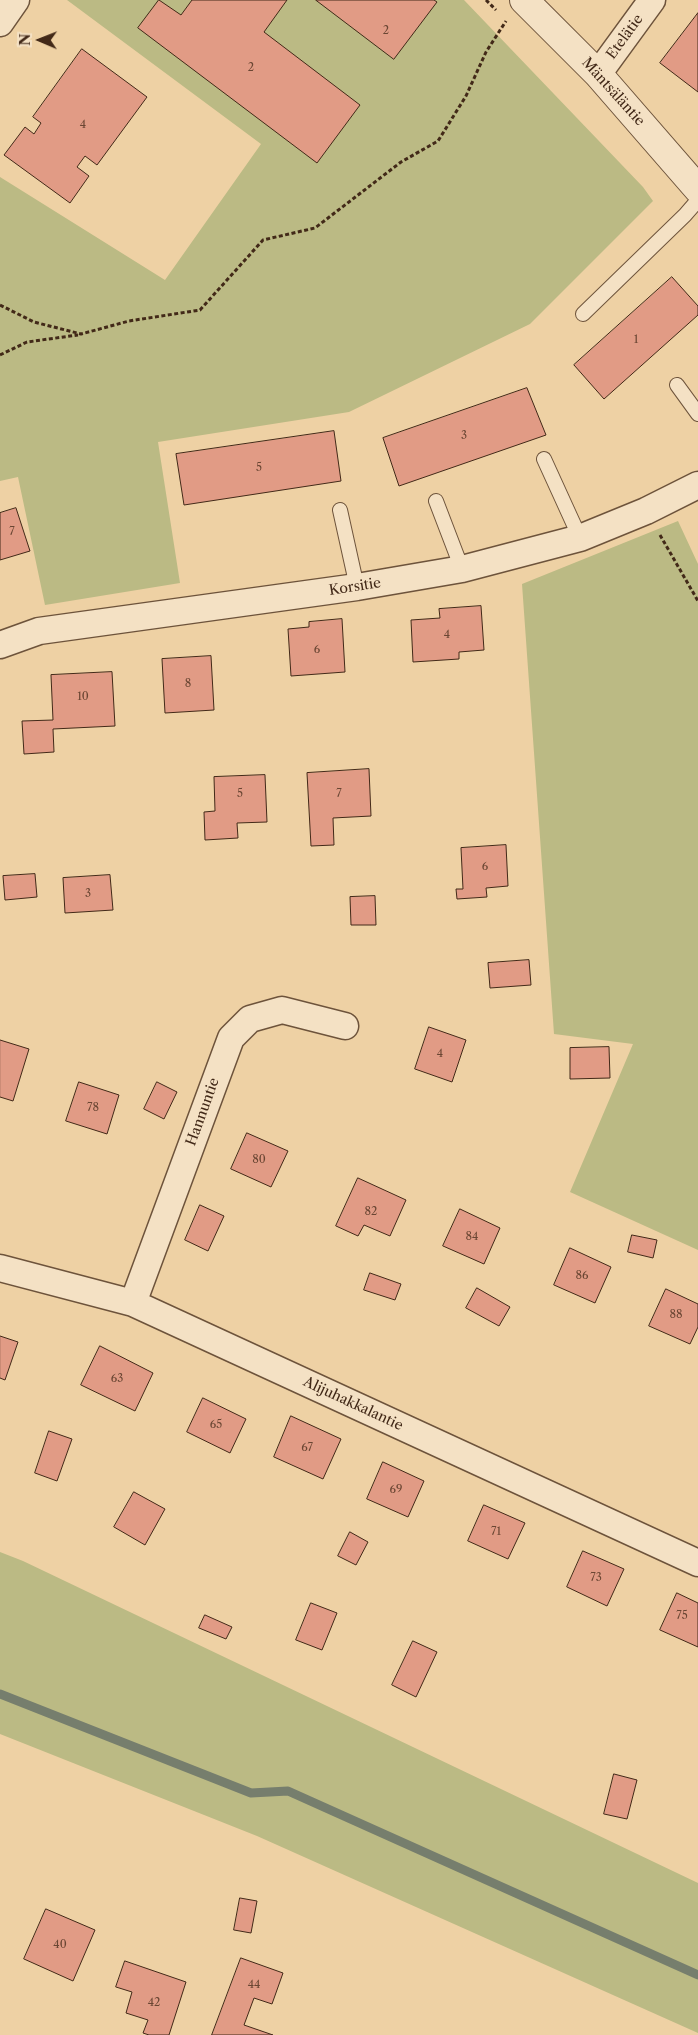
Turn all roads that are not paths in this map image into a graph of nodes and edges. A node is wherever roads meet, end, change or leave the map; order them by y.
1 (16, 0) edge
2 (652, 0) edge
3 (515, 10) edge
4 (0, 23) edge
5 (598, 74) junction
6 (698, 189) edge
7 (698, 200) edge
8 (584, 314) dead end
9 (677, 385) dead end
10 (698, 414) edge
11 (544, 459) dead end
12 (698, 485) edge
13 (436, 501) dead end
14 (340, 510) dead end
15 (580, 538) junction
16 (462, 568) junction
17 (357, 587) junction
18 (0, 645) edge
19 (345, 1026) dead end
20 (0, 1268) edge
21 (133, 1303) junction
22 (698, 1563) edge

1 - 4 street
2 - 5 street, Etelätie
3 - 5 street, Mäntsäläntie
5 - 6 street, Mäntsäläntie
7 - 8 lane
9 - 10 lane
11 - 15 lane
12 - 15 street, Korsitie
13 - 16 lane
14 - 17 lane
15 - 16 street, Korsitie
16 - 17 street, Korsitie
17 - 18 street, Korsitie
19 - 21 street, Hannuntie
20 - 21 street, Alijuhakkalantie
21 - 22 street, Alijuhakkalantie

